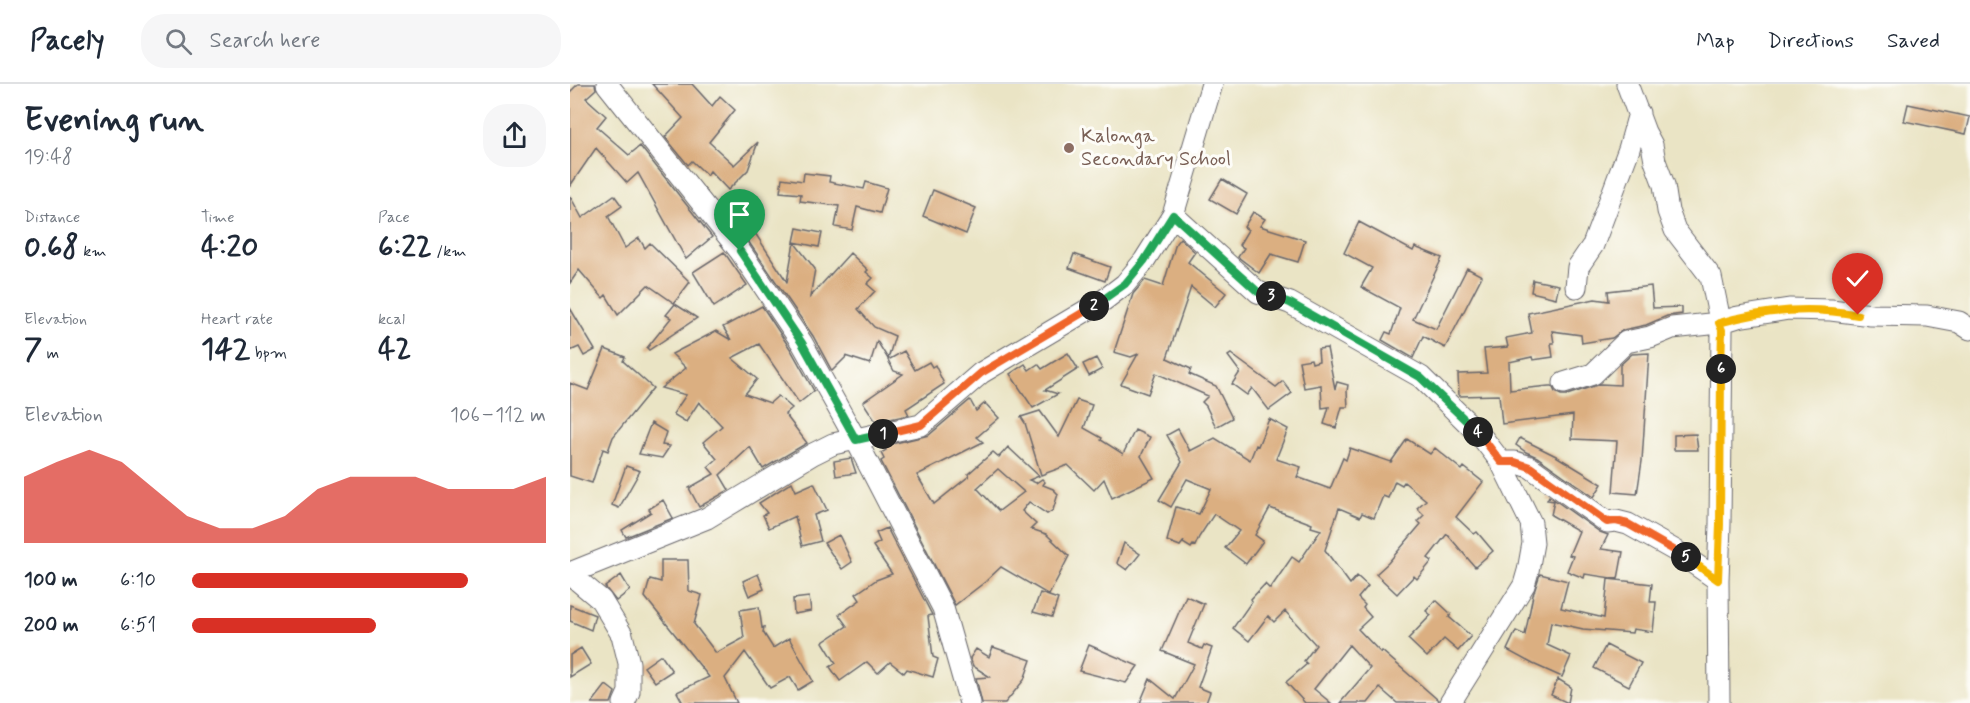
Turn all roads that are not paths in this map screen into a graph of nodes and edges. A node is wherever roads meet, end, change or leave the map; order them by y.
1 (607, 84) edge
2 (1212, 84) edge
3 (1627, 84) edge
4 (1640, 113) junction
5 (1173, 215) junction
6 (1576, 287) dead end
7 (1719, 323) junction
8 (1970, 329) edge
9 (1564, 383) dead end
10 (856, 440) junction
11 (1501, 462) junction
12 (570, 573) edge
13 (1718, 580) junction
14 (627, 693) edge
15 (643, 703) edge
16 (970, 703) edge
17 (1450, 703) edge
18 (1719, 703) edge

1 - 10 street
2 - 5 street
3 - 4 street
4 - 6 street
4 - 7 street
5 - 10 street
5 - 11 street
7 - 8 street
7 - 9 street
7 - 13 street
10 - 12 street
10 - 16 street
11 - 13 street
11 - 17 street
12 - 14 street
13 - 18 street
14 - 15 street

